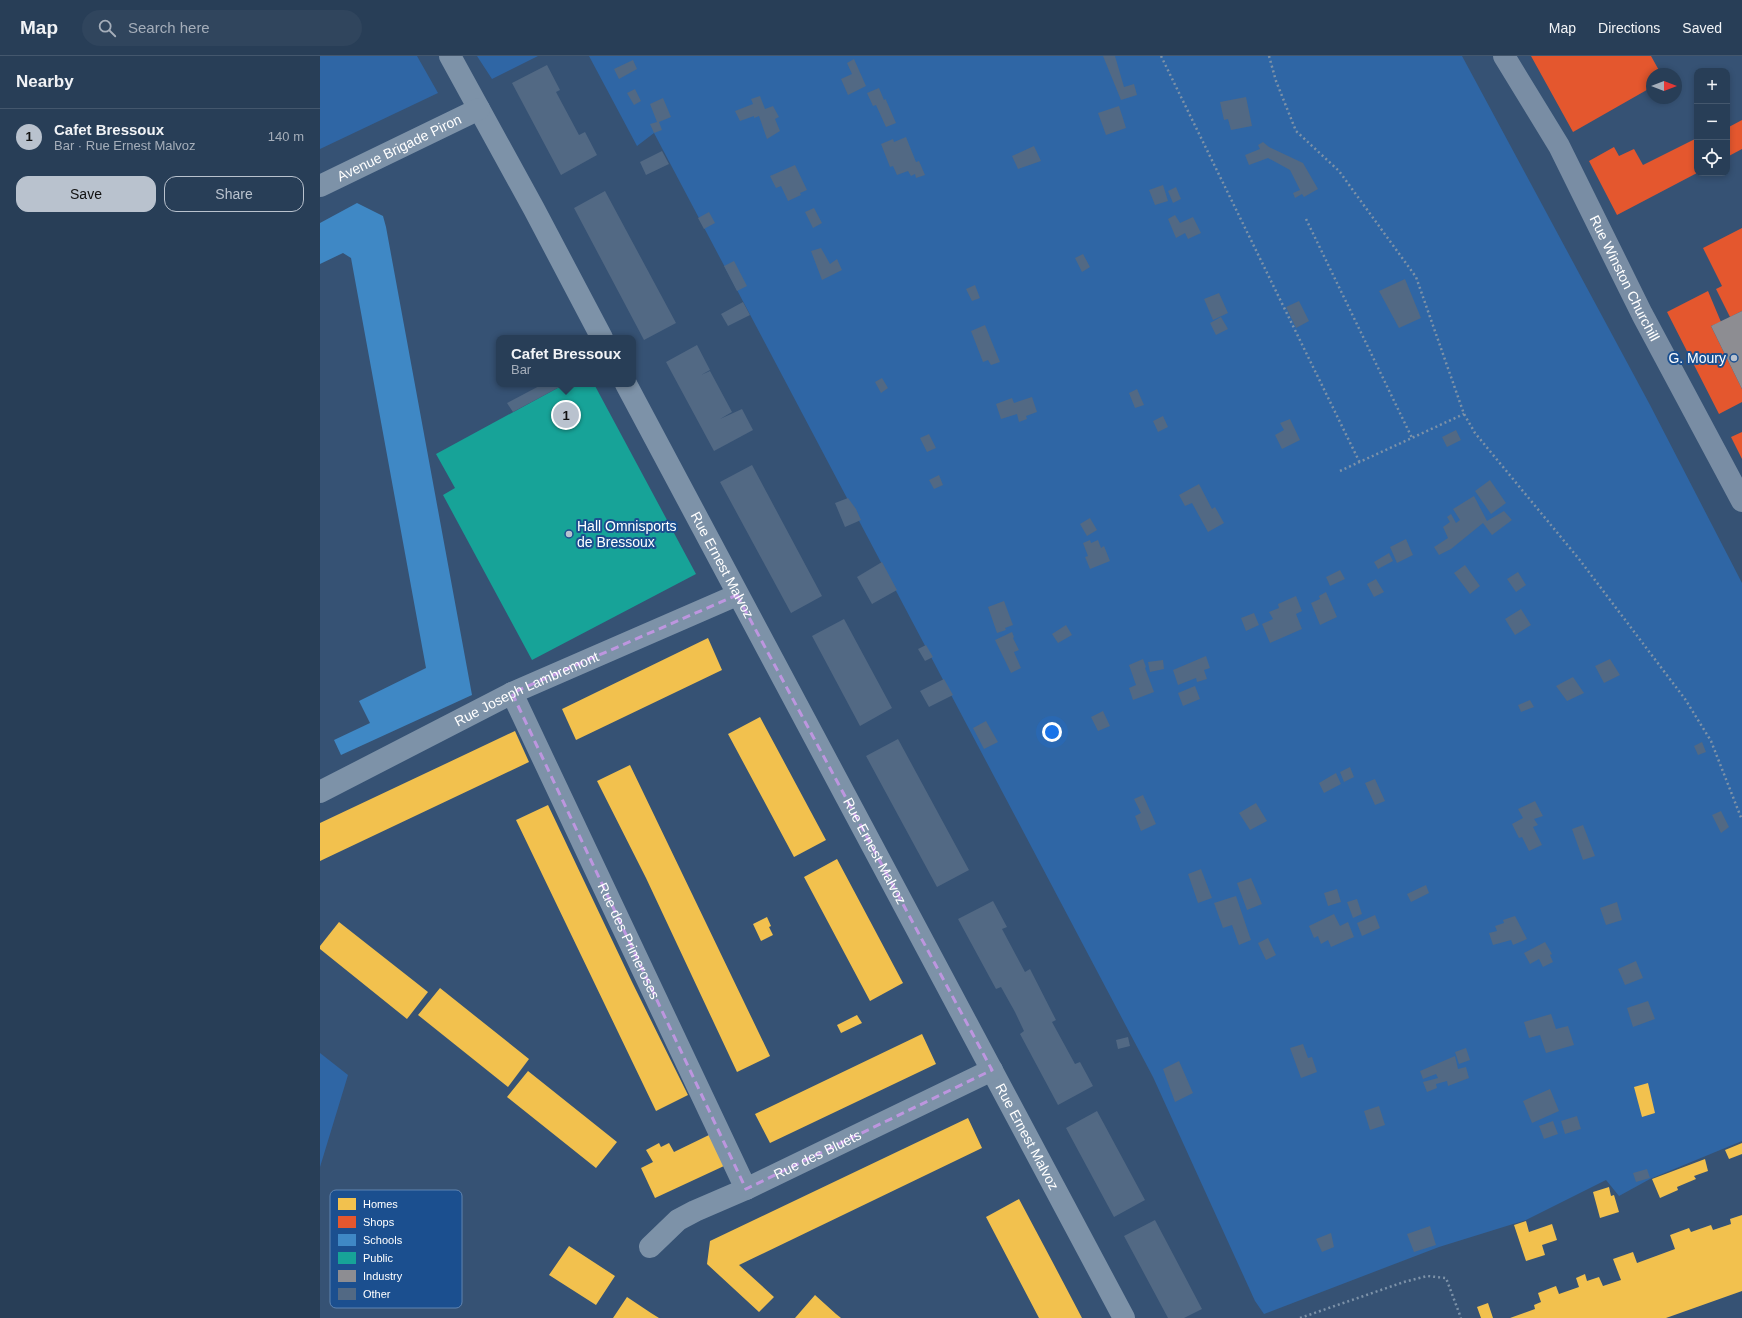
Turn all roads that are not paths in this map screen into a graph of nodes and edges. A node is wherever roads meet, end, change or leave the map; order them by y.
1 (450, 56) edge
2 (1504, 56) edge
3 (479, 109) junction
4 (320, 186) edge
5 (600, 335) edge
6 (628, 387) edge
7 (1742, 501) edge
8 (738, 595) junction
9 (512, 693) junction
10 (320, 792) edge
11 (992, 1070) junction
12 (746, 1189) junction
13 (650, 1247) dead end
14 (1124, 1318) edge

1 - 3 street
2 - 7 main road, Rue Winston Churchill
3 - 4 street, Avenue Brigade Piron
3 - 5 street
6 - 8 street, Rue Ernest Malvoz
8 - 9 street, Rue Joseph Lambremont
8 - 11 street, Rue Ernest Malvoz
9 - 10 street, Rue Joseph Lambremont
9 - 12 street, Rue des Primeroses
11 - 12 street, Rue des Bluets
11 - 14 street, Rue Ernest Malvoz
12 - 13 street, Rue des Bluets

